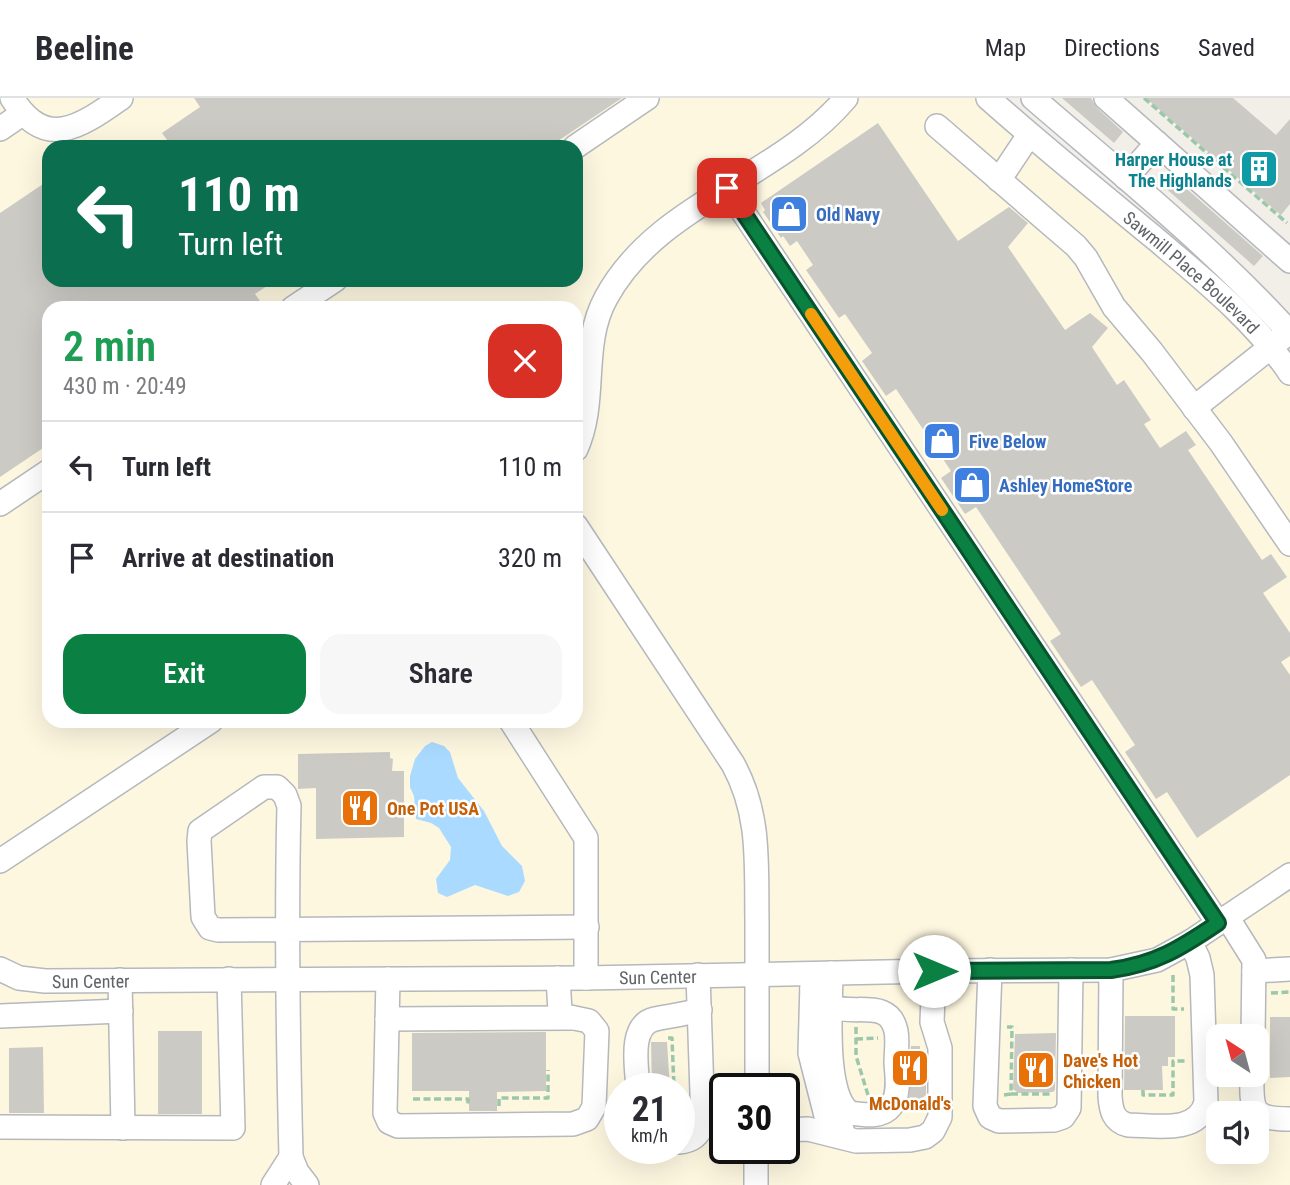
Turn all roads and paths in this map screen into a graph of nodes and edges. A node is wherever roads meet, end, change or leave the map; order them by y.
1 (121, 98) edge
2 (647, 98) edge
3 (988, 98) edge
4 (1033, 98) edge
5 (1106, 98) edge
6 (1144, 98) edge
7 (844, 99) edge
8 (17, 106) edge
9 (937, 126) dead end
10 (0, 129) edge
11 (1029, 135) junction
12 (583, 142) edge
13 (1157, 143) junction
14 (1126, 178) junction
15 (999, 180) junction
16 (727, 188) junction
17 (1287, 223) dead end
18 (1289, 258) edge
19 (324, 287) edge
20 (304, 301) edge
21 (1290, 332) edge
22 (1271, 348) junction
23 (1290, 373) edge
24 (1194, 408) junction
25 (583, 425) edge
26 (42, 476) edge
27 (0, 504) edge
28 (583, 537) edge
29 (1290, 544) edge
30 (201, 728) edge
31 (515, 728) edge
32 (0, 862) edge
33 (1290, 875) edge
34 (1222, 920) junction
35 (587, 927) junction
36 (286, 929) junction
37 (1190, 942) junction
38 (0, 969) edge
39 (1290, 969) edge
40 (1071, 970) junction
41 (1111, 970) junction
42 (934, 971) junction
43 (989, 971) junction
44 (1254, 971) junction
45 (1173, 973) dead end
46 (757, 974) junction
47 (698, 975) junction
48 (558, 978) junction
49 (586, 978) junction
50 (818, 978) junction
51 (229, 979) junction
52 (286, 979) junction
53 (388, 979) junction
54 (120, 980) junction
55 (831, 1008) junction
56 (699, 1010) junction
57 (121, 1012) junction
58 (1188, 1012) dead end
59 (856, 1015) dead end
60 (0, 1016) edge
61 (573, 1018) junction
62 (387, 1019) junction
63 (932, 1022) junction
64 (1253, 1024) edge
65 (856, 1038) junction
66 (889, 1038) dead end
67 (663, 1039) dead end
68 (1189, 1061) dead end
69 (548, 1070) dead end
70 (638, 1073) edge
71 (673, 1073) edge
72 (757, 1073) edge
73 (1252, 1087) edge
74 (1143, 1090) dead end
75 (868, 1096) dead end
76 (414, 1099) dead end
77 (468, 1114) dead end
78 (498, 1114) dead end
79 (1290, 1119) edge
80 (0, 1127) edge
81 (123, 1128) junction
82 (800, 1129) edge
83 (808, 1129) junction
84 (842, 1129) junction
85 (695, 1137) edge
86 (291, 1157) junction
87 (756, 1164) edge
88 (273, 1185) edge
89 (307, 1185) edge
90 (756, 1185) edge

1 - 8 street
2 - 12 street
3 - 11 street, Sawmill Place Boulevard
4 - 14 street, Sawmill Place Boulevard
5 - 13 street
6 - 17 path
7 - 16 street
8 - 10 street
9 - 15 street
11 - 15 street
11 - 22 street, Sawmill Place Boulevard
13 - 14 street
13 - 18 street
14 - 21 street, Sawmill Place Boulevard
15 - 24 street
16 - 25 street
16 - 34 street
19 - 20 street
21 - 22 street
22 - 23 street, Sawmill Place Boulevard
22 - 24 street
24 - 29 street
26 - 27 street
28 - 46 street
30 - 32 street
31 - 35 street
33 - 34 street, Sun Center
34 - 37 street, Sun Center
34 - 44 street
35 - 36 street
35 - 49 street
36 - 36 street
36 - 52 street
37 - 41 street, Sun Center
37 - 41 street
38 - 54 street, Sun Center
39 - 44 street
40 - 41 street, Sun Center
40 - 43 street, Sun Center
40 - 43 street
42 - 43 street, Sun Center
42 - 50 street, Sun Center
42 - 63 street
44 - 64 street
45 - 58 path
46 - 47 street, Sun Center
46 - 50 street, Sun Center
46 - 72 street
47 - 49 street, Sun Center
47 - 56 street
48 - 49 street, Sun Center
48 - 53 street, Sun Center
48 - 61 street
50 - 55 street
50 - 84 street
51 - 52 street, Sun Center
51 - 54 street, Sun Center
51 - 81 street
52 - 53 street, Sun Center
52 - 86 street
53 - 62 street
54 - 57 street
55 - 55 street
56 - 70 street
56 - 85 street
57 - 60 street
57 - 81 street
59 - 65 path
61 - 62 street
61 - 62 street
63 - 83 street
63 - 84 street
65 - 66 path
65 - 75 path
67 - 71 path
68 - 74 path
69 - 78 path
73 - 79 street
76 - 77 path
80 - 81 street
82 - 83 street
83 - 84 street
86 - 88 street
86 - 89 street
87 - 90 street

